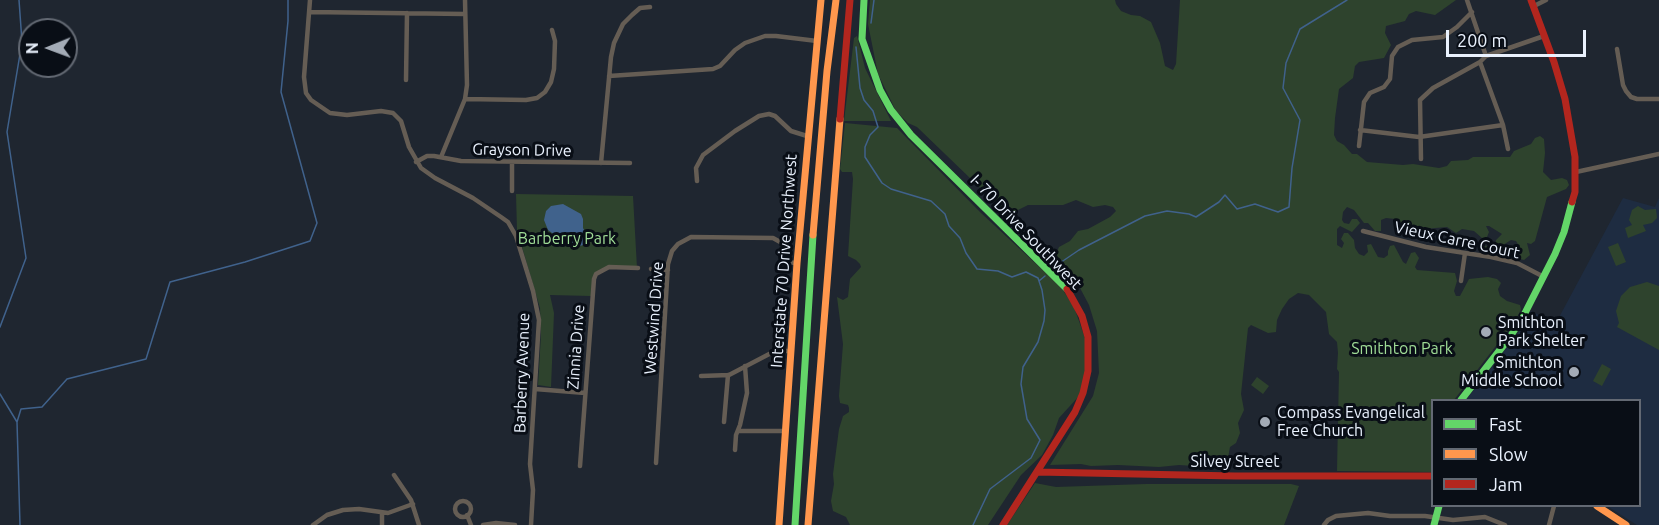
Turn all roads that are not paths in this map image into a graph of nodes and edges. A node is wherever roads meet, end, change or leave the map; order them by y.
1 (310, 0) edge
2 (465, 0) edge
3 (821, 0) edge
4 (836, 0) edge
5 (850, 0) edge
6 (864, 0) edge
7 (1467, 0) edge
8 (1546, 0) edge
9 (1533, 3) edge
10 (650, 7) dead end
11 (309, 12) junction
12 (1472, 12) junction
13 (407, 14) junction
14 (465, 14) junction
15 (552, 30) dead end
16 (1544, 36) junction
17 (817, 41) junction
18 (1617, 49) dead end
19 (1486, 56) junction
20 (1480, 62) junction
21 (609, 76) junction
22 (406, 80) dead end
23 (465, 99) junction
24 (1659, 99) edge
25 (1503, 125) junction
26 (1360, 130) junction
27 (807, 136) junction
28 (1419, 137) junction
29 (1359, 147) dead end
30 (1508, 149) dead end
31 (1659, 154) edge
32 (441, 157) junction
33 (1421, 159) dead end
34 (416, 162) junction
35 (512, 162) junction
36 (601, 163) junction
37 (630, 163) dead end
38 (1576, 172) junction
39 (697, 182) dead end
40 (512, 191) dead end
41 (1363, 231) dead end
42 (1465, 253) junction
43 (796, 263) junction
44 (638, 268) dead end
45 (651, 269) dead end
46 (668, 270) junction
47 (1544, 277) junction
48 (1461, 281) dead end
49 (791, 351) junction
50 (745, 366) junction
51 (728, 375) junction
52 (701, 376) dead end
53 (535, 389) junction
54 (585, 393) junction
55 (1462, 399) edge
56 (724, 422) dead end
57 (738, 431) junction
58 (785, 431) junction
59 (735, 450) dead end
60 (656, 463) dead end
61 (580, 466) dead end
62 (1037, 472) junction
63 (394, 475) dead end
64 (1431, 476) edge
65 (413, 504) junction
66 (1439, 507) edge
67 (1554, 507) edge
68 (1599, 507) edge
69 (382, 513) junction
70 (467, 515) dead end
71 (1437, 517) junction
72 (317, 524) edge
73 (382, 525) edge
74 (419, 525) edge
75 (471, 525) edge
76 (483, 525) edge
77 (515, 525) edge
78 (531, 525) edge
79 (779, 525) edge
80 (795, 525) edge
81 (808, 525) edge
82 (1003, 525) edge
83 (1324, 525) edge
84 (1434, 525) edge
85 (1505, 525) edge
86 (1549, 525) edge
87 (1626, 525) edge

1 - 11 street
2 - 14 street
3 - 17 main road, Interstate 70 Drive Northwest
4 - 80 main road
5 - 81 main road
6 - 62 main road, I- 70 Drive Southwest
7 - 12 street
8 - 9 street
9 - 16 main road
10 - 21 street
11 - 13 street
11 - 34 street
12 - 19 street
12 - 26 street
13 - 14 street
13 - 22 street
14 - 23 street
15 - 23 street
16 - 19 street
16 - 38 main road
17 - 21 street
17 - 27 main road, Interstate 70 Drive Northwest
18 - 24 street
19 - 20 street
20 - 25 street
20 - 28 street
21 - 36 street
23 - 32 street
25 - 28 street
25 - 30 street
26 - 28 street
26 - 29 street
27 - 39 street
27 - 43 main road, Interstate 70 Drive Northwest
28 - 33 street
31 - 38 street
32 - 34 street, Grayson Drive
32 - 35 street, Grayson Drive
34 - 53 street, Barberry Avenue
35 - 36 street, Grayson Drive
35 - 40 street
36 - 37 street, Grayson Drive
38 - 47 main road
41 - 42 street, Vieux Carre Court
42 - 47 street, Vieux Carre Court
42 - 48 street
43 - 46 street, Westwind Drive
43 - 49 main road, Interstate 70 Drive Northwest
44 - 54 street, Zinnia Drive
45 - 46 street
46 - 60 street, Westwind Drive
47 - 55 main road
49 - 50 street
49 - 58 main road, Interstate 70 Drive Northwest
50 - 51 street
50 - 57 street
51 - 52 street
51 - 56 street
53 - 54 street
53 - 78 street, Barberry Avenue
54 - 61 street, Zinnia Drive
57 - 58 street
57 - 59 street
58 - 79 main road, Interstate 70 Drive Northwest
62 - 64 main road, Silvey Street
62 - 82 main road, I- 70 Drive Southwest
63 - 65 street
65 - 69 street
65 - 74 street
66 - 71 main road
67 - 86 street
68 - 87 main road
69 - 72 street
69 - 73 street
70 - 75 street
71 - 83 street
71 - 84 main road
71 - 85 street
76 - 77 street

